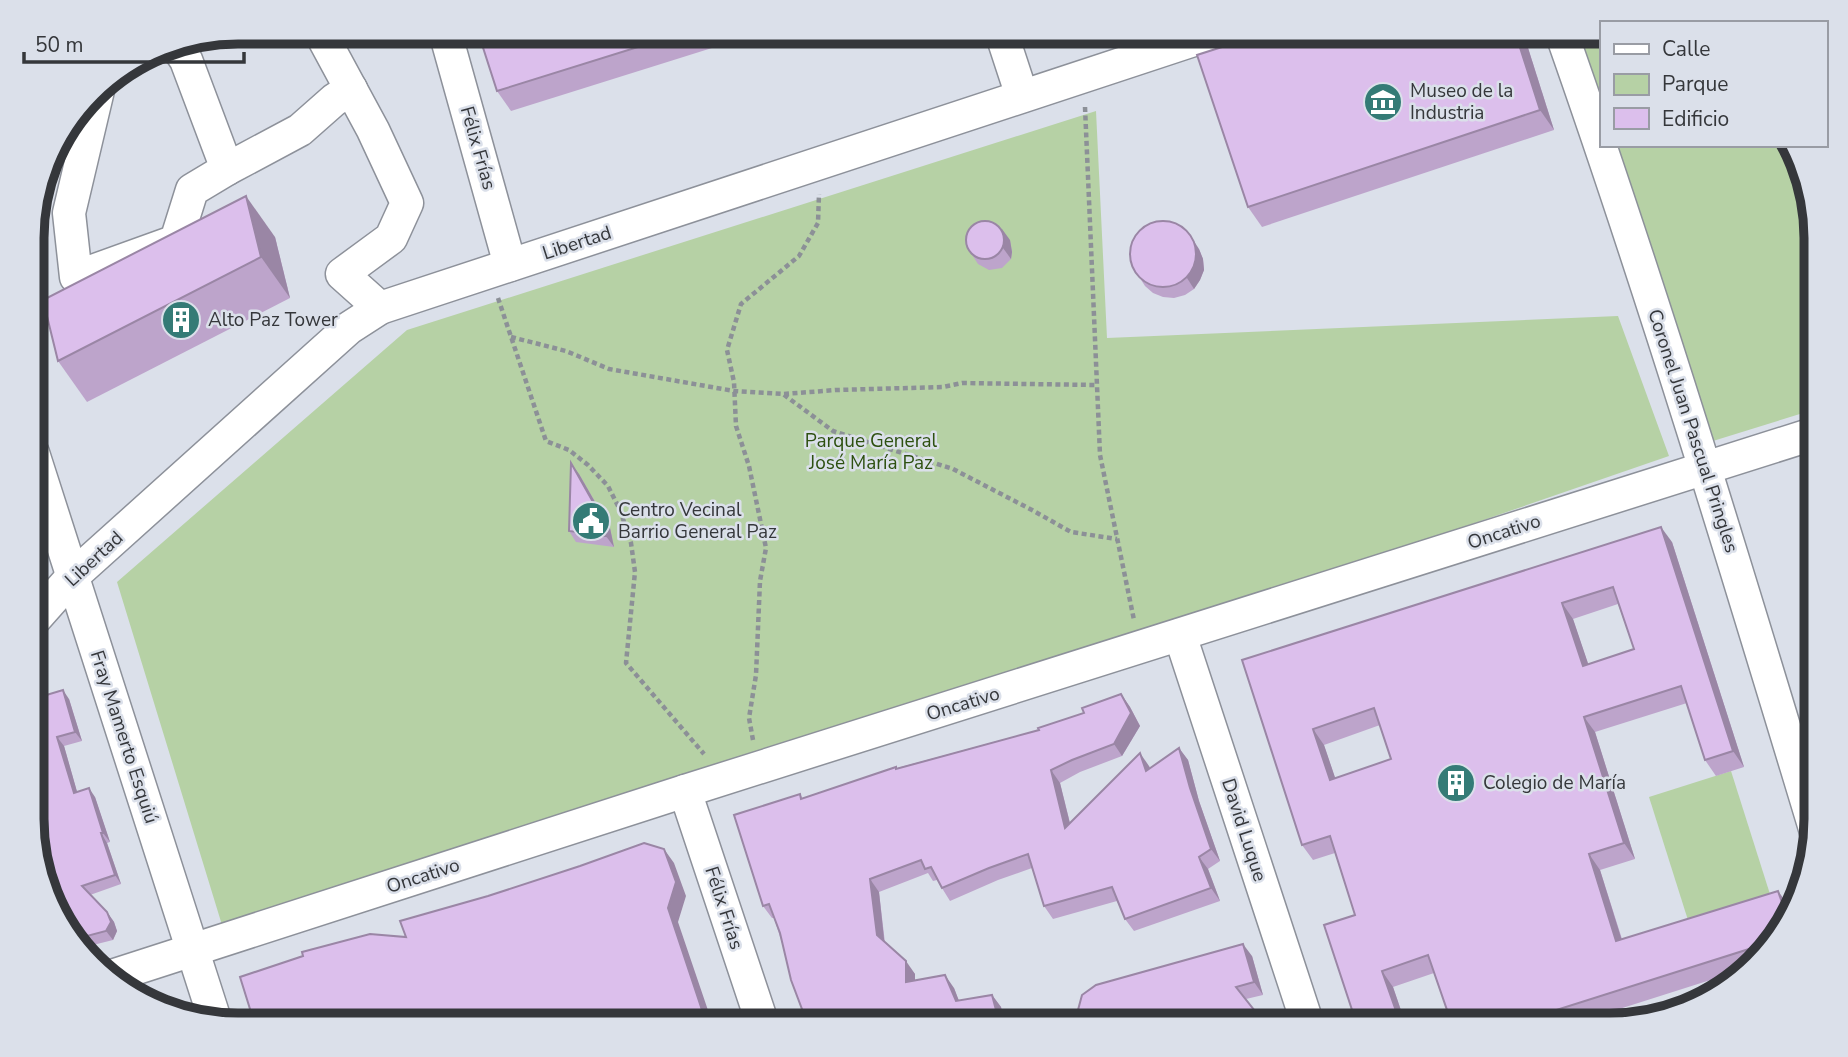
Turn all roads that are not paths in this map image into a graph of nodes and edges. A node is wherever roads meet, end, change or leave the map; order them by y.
1 (327, 44) edge
2 (448, 44) edge
3 (1005, 44) edge
4 (1136, 44) edge
5 (1565, 44) edge
6 (181, 52) edge
7 (351, 89) junction
8 (1022, 96) junction
9 (94, 108) edge
10 (1600, 143) edge
11 (1601, 147) edge
12 (227, 169) junction
13 (500, 269) junction
14 (380, 308) junction
15 (1804, 437) edge
16 (1706, 468) junction
17 (44, 487) edge
18 (73, 576) junction
19 (44, 609) edge
20 (1180, 635) junction
21 (685, 791) junction
22 (1804, 792) edge
23 (193, 950) junction
24 (120, 973) edge
25 (212, 1012) edge
26 (759, 1013) edge
27 (1304, 1013) edge

1 - 7 street
2 - 13 street, Félix Frías
3 - 8 street
4 - 8 street, Libertad
5 - 10 street, Coronel Juan Pascual Pringles
6 - 12 street
7 - 12 street
7 - 14 street
8 - 13 street, Libertad
9 - 12 street
11 - 16 street, Coronel Juan Pascual Pringles
13 - 14 street, Libertad
14 - 18 street, Libertad
15 - 16 street, Oncativo
16 - 20 street, Oncativo
16 - 22 street, Coronel Juan Pascual Pringles
17 - 18 street, Fray Mamerto Esquiú
18 - 19 street, Libertad
18 - 23 street, Fray Mamerto Esquiú
20 - 21 street, Oncativo
20 - 27 street, David Luque
21 - 23 street, Oncativo
21 - 26 street, Félix Frías
23 - 24 street, Oncativo
23 - 25 street, Fray Mamerto Esquiú

